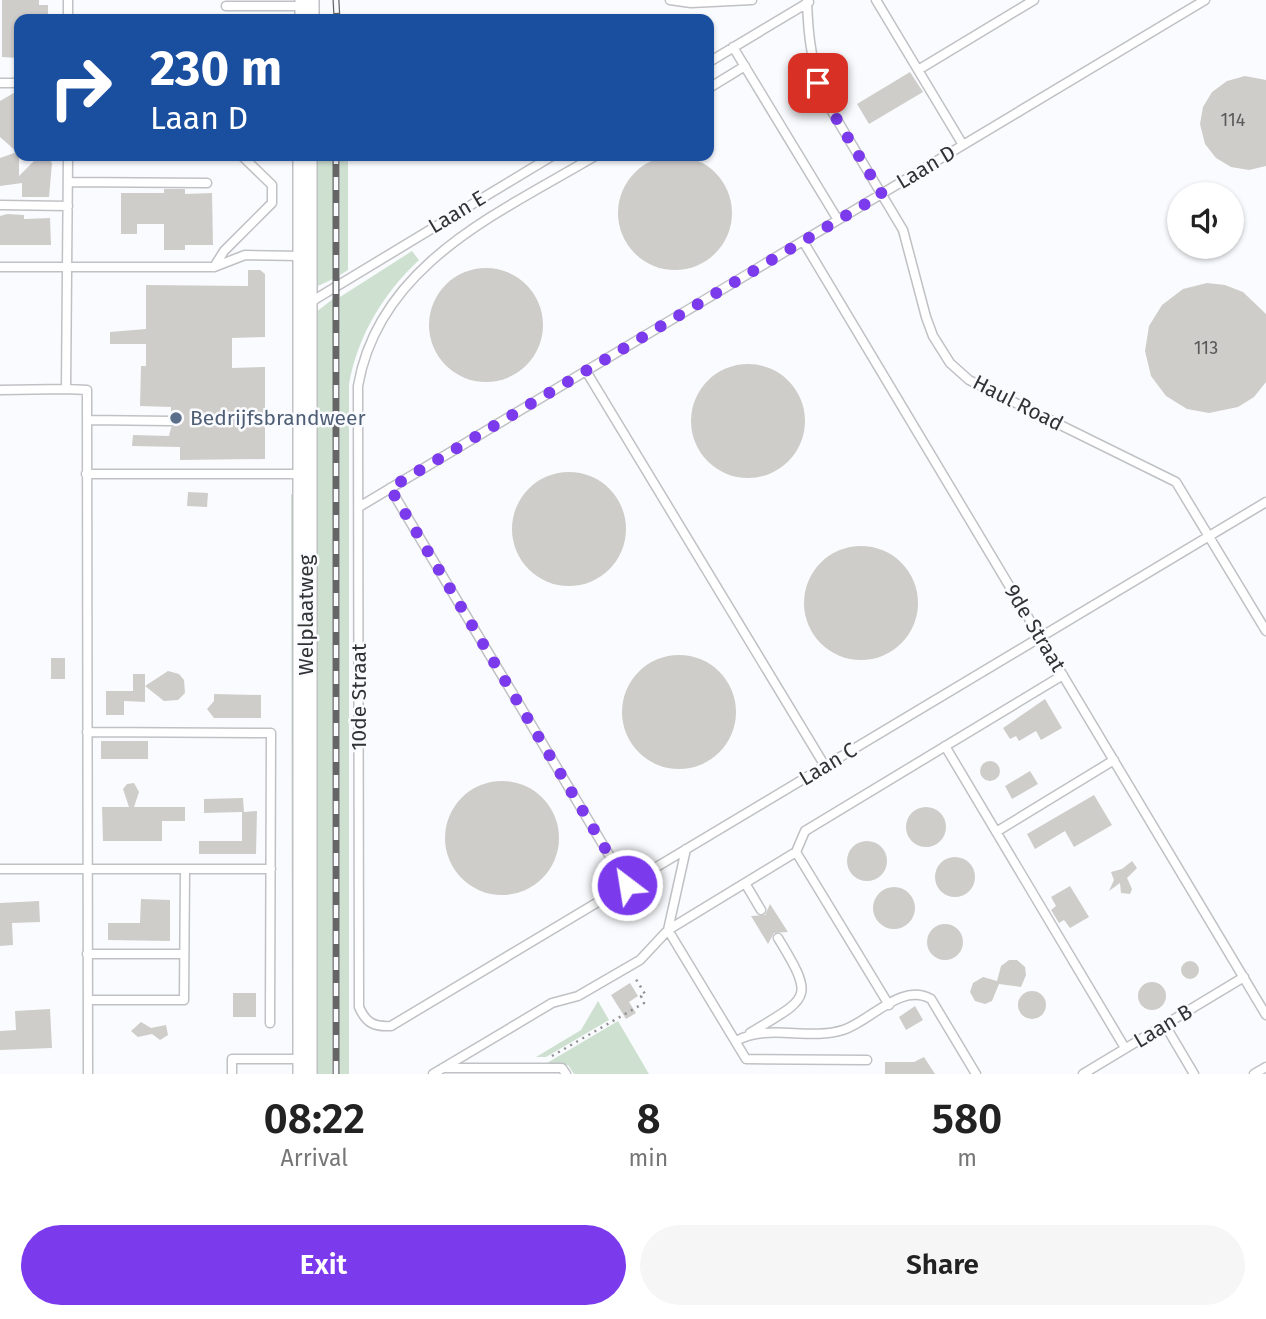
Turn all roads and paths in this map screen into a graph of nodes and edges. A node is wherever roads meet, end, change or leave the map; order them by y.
1 (670, 0) edge
2 (752, 0) edge
3 (876, 0) edge
4 (1034, 0) edge
5 (1205, 0) edge
6 (809, 1) edge
7 (226, 6) dead end
8 (307, 9) edge
9 (733, 47) junction
10 (714, 59) edge
11 (745, 66) junction
12 (918, 70) junction
13 (714, 85) edge
14 (963, 145) junction
15 (68, 161) edge
16 (247, 161) edge
17 (305, 161) edge
18 (544, 161) edge
19 (587, 161) edge
20 (68, 182) junction
21 (207, 183) dead end
22 (883, 196) junction
23 (0, 205) edge
24 (68, 205) junction
25 (838, 220) junction
26 (803, 241) junction
27 (304, 256) junction
28 (0, 267) edge
29 (68, 267) junction
30 (214, 267) junction
31 (304, 305) junction
32 (586, 371) junction
33 (66, 389) junction
34 (0, 390) edge
35 (87, 420) junction
36 (171, 421) dead end
37 (86, 474) junction
38 (306, 474) junction
39 (390, 488) junction
40 (1266, 502) edge
41 (359, 507) junction
42 (1209, 536) junction
43 (1266, 631) edge
44 (1040, 637) junction
45 (1063, 675) junction
46 (87, 732) junction
47 (945, 746) junction
48 (1114, 760) junction
49 (825, 766) junction
50 (996, 832) junction
51 (686, 849) junction
52 (796, 852) junction
53 (0, 869) edge
54 (87, 869) junction
55 (185, 869) junction
56 (271, 869) junction
57 (745, 883) junction
58 (627, 885) junction
59 (761, 910) dead end
60 (668, 930) junction
61 (778, 938) dead end
62 (88, 954) junction
63 (184, 954) junction
64 (629, 967) junction
65 (1244, 977) junction
66 (88, 1000) junction
67 (889, 1005) junction
68 (1266, 1015) edge
69 (270, 1023) dead end
70 (1165, 1025) junction
71 (391, 1026) joint
72 (750, 1033) junction
73 (736, 1041) junction
74 (1125, 1048) junction
75 (546, 1060) dead end
76 (867, 1060) dead end
77 (305, 1067) edge
78 (1266, 1067) edge
79 (442, 1068) junction
80 (88, 1074) edge
81 (232, 1074) edge
82 (433, 1074) edge
83 (566, 1074) edge
84 (976, 1074) edge
85 (1083, 1074) edge
86 (1194, 1074) edge
87 (1254, 1074) edge

1 - 2 lane
3 - 12 lane
4 - 12 lane
5 - 14 lane, Laan D
6 - 9 lane
6 - 22 lane, Haul Road
7 - 8 lane
9 - 10 lane
9 - 11 lane
11 - 13 lane
11 - 25 lane
12 - 14 lane
14 - 22 lane, Laan D
15 - 20 lane
16 - 30 lane
17 - 27 street, Welplaatweg
18 - 31 lane, Laan E
19 - 41 lane, 10de Straat
20 - 21 lane
20 - 24 lane
22 - 25 lane, Laan D
22 - 42 lane, Haul Road
23 - 24 lane
24 - 29 lane
25 - 26 lane, Laan D
26 - 32 lane, Laan D
26 - 44 lane, 9de Straat
27 - 30 lane
27 - 31 street, Welplaatweg
28 - 29 lane
29 - 30 lane
29 - 33 lane
31 - 38 street, Welplaatweg
32 - 39 lane, Laan D
32 - 49 lane
33 - 34 lane
33 - 35 lane
35 - 36 lane
35 - 37 lane
37 - 38 lane
37 - 46 lane
38 - 77 street, Welplaatweg
39 - 41 lane, Laan D
39 - 58 lane
40 - 42 lane, Laan C
41 - 71 lane, 10de Straat
42 - 43 lane, Haul Road
42 - 44 lane, Laan C
44 - 45 lane, 9de Straat
44 - 49 lane, Laan C
45 - 47 lane
45 - 48 lane, 9de Straat
46 - 54 lane
46 - 56 lane
47 - 50 lane
47 - 52 lane
48 - 50 lane
48 - 65 lane, 9de Straat
49 - 51 lane, Laan C
50 - 74 lane
51 - 58 lane, Laan C
51 - 60 lane
52 - 57 lane
52 - 67 lane
53 - 54 lane
54 - 55 lane
54 - 62 lane
55 - 56 lane
55 - 63 lane
56 - 69 lane
57 - 59 lane
57 - 60 lane
58 - 71 lane, Laan C
60 - 64 lane
60 - 73 lane
61 - 72 lane
62 - 63 lane
62 - 66 lane
63 - 66 lane
64 - 75 path
64 - 79 lane
65 - 68 lane, 9de Straat
65 - 70 lane, Laan B
66 - 80 lane
67 - 72 lane
67 - 84 lane
70 - 74 lane, Laan B
70 - 86 lane
72 - 73 lane
73 - 76 lane
74 - 85 lane, Laan B
77 - 81 lane
78 - 87 lane
79 - 82 lane
79 - 83 lane

